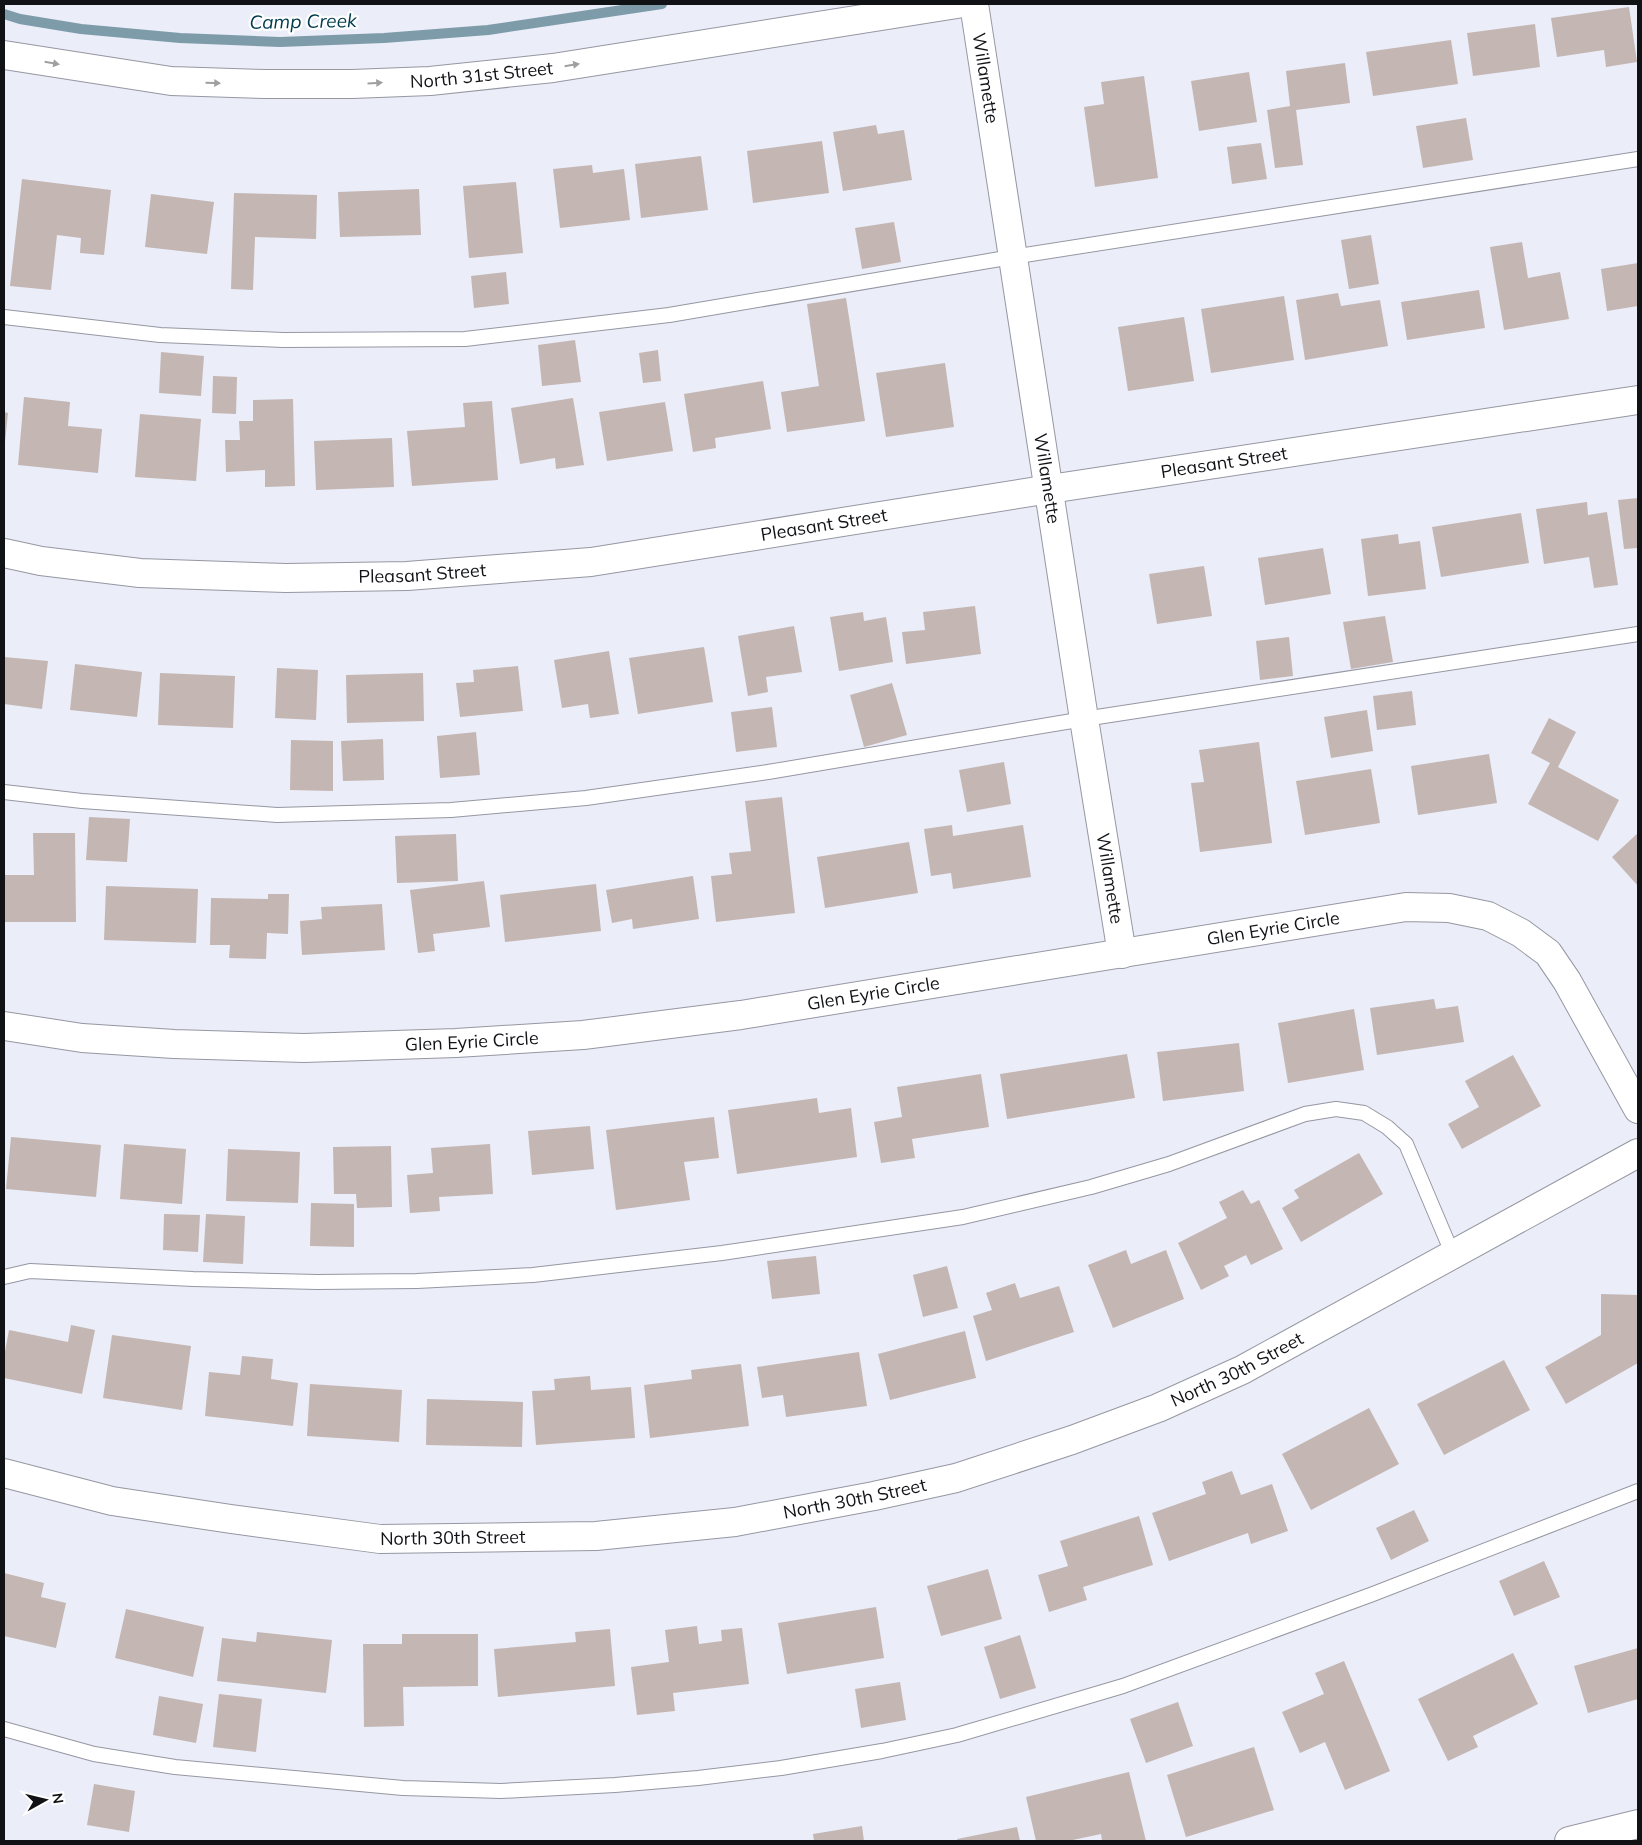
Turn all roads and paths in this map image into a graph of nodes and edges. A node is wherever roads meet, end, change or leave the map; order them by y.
1 (957, 4) edge
2 (974, 4) edge
3 (4, 55) edge
4 (1638, 159) edge
5 (1012, 257) junction
6 (4, 316) edge
7 (1638, 400) edge
8 (1050, 489) junction
9 (4, 553) edge
10 (1638, 634) edge
11 (1084, 719) junction
12 (4, 792) edge
13 (1122, 954) junction
14 (4, 1026) edge
15 (1638, 1109) edge
16 (1638, 1153) edge
17 (1453, 1255) junction
18 (4, 1277) edge
19 (4, 1473) edge
20 (1638, 1491) edge
21 (4, 1729) edge
22 (1638, 1824) edge
23 (1569, 1841) edge

3 -> 1 street, North 31st Street
2 - 5 street, Willamette
4 - 5 lane
5 - 6 lane
5 - 8 street, Willamette
7 - 8 street, Pleasant Street
8 - 9 street, Pleasant Street
8 - 11 street, Willamette
10 - 11 lane
11 - 12 lane
11 - 13 street, Willamette
13 - 14 street, Glen Eyrie Circle
13 - 15 street, Glen Eyrie Circle
16 - 17 street, North 30th Street
17 - 18 lane
17 - 19 street, North 30th Street
20 - 21 lane
22 - 23 street

